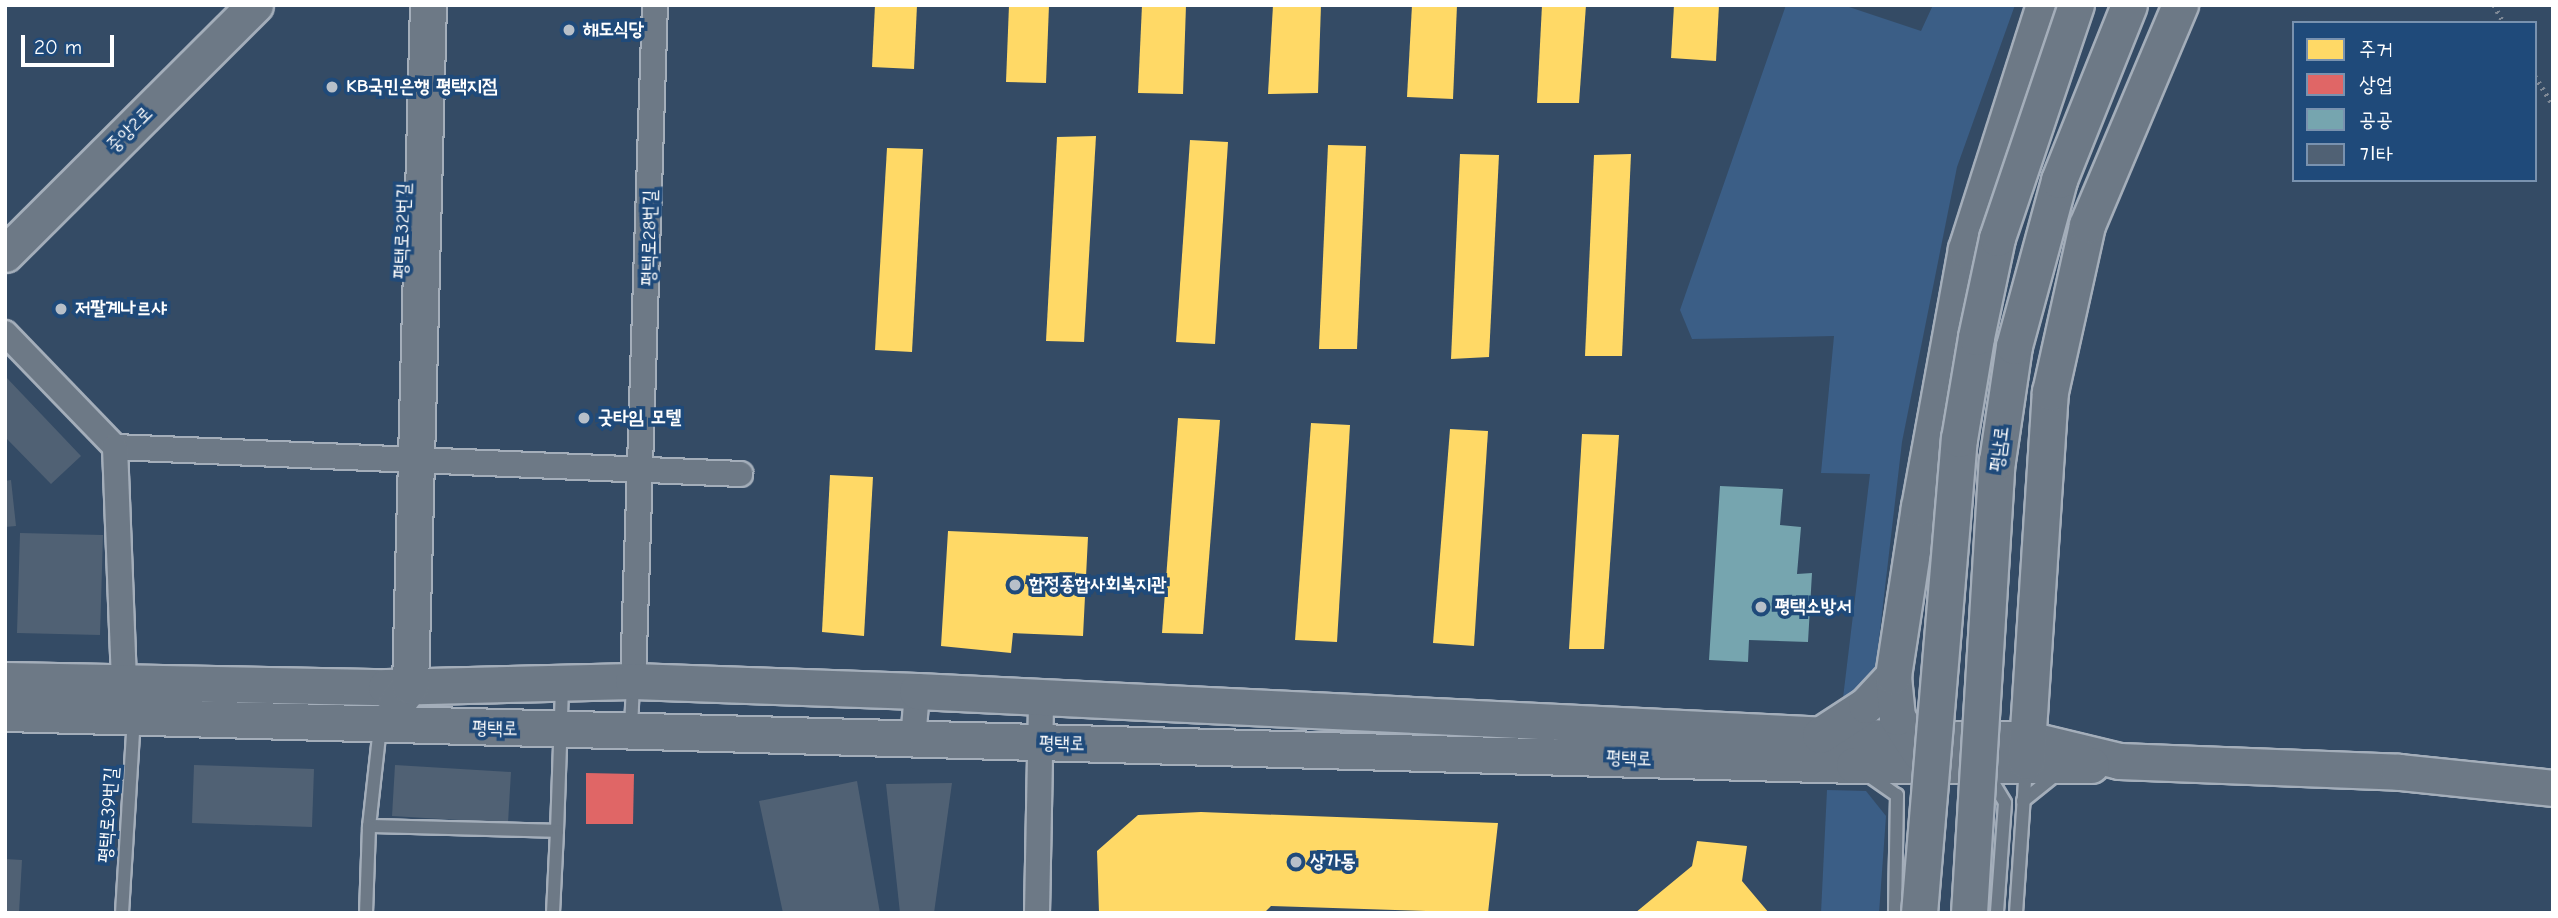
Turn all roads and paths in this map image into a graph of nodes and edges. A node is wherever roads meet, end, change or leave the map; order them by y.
1 (255, 5) edge
2 (413, 5) edge
3 (428, 5) edge
4 (655, 5) edge
5 (2044, 5) edge
6 (2076, 5) edge
7 (2129, 5) edge
8 (2180, 5) edge
9 (2494, 5) edge
10 (2503, 21) edge
11 (2537, 79) edge
12 (2553, 105) edge
13 (5, 254) edge
14 (5, 332) edge
15 (115, 447) junction
16 (404, 459) junction
17 (644, 471) junction
18 (740, 474) dead end
19 (1893, 676) junction
20 (5, 680) edge
21 (562, 680) junction
22 (633, 681) junction
23 (124, 682) junction
24 (398, 687) junction
25 (917, 691) junction
26 (1041, 701) junction
27 (5, 713) edge
28 (134, 719) junction
29 (380, 727) junction
30 (562, 730) junction
31 (631, 733) junction
32 (1820, 735) junction
33 (913, 741) junction
34 (1037, 743) junction
35 (1926, 748) junction
36 (2119, 761) junction
37 (1854, 765) junction
38 (1984, 767) junction
39 (2026, 769) junction
40 (2553, 788) edge
41 (369, 826) junction
42 (557, 831) junction
43 (122, 913) edge
44 (366, 913) edge
45 (553, 913) edge
46 (1037, 913) edge
47 (1895, 913) edge
48 (1919, 913) edge
49 (1969, 913) edge
50 (1997, 913) edge
51 (2016, 913) edge

1 - 13 main road, 중앙2로
2 - 16 main road, 평택로32번길
3 - 16 main road
4 - 17 street, 평택로28번길
5 - 19 main road
6 - 48 main road, bridge
7 - 49 main road, 평남로, bridge
8 - 39 main road
9 - 10 path
11 - 12 path
14 - 15 street
15 - 16 street
15 - 23 street
16 - 17 street
16 - 24 main road, 평택로32번길
17 - 18 street
17 - 22 street, 평택로28번길
19 - 32 main road
19 - 35 main road
20 - 23 main road, 평택로
21 - 22 main road, 평택로
21 - 24 main road, 평택로
21 - 30 lane
22 - 25 main road, 평택로
22 - 31 lane
23 - 24 main road, 평택로
24 - 29 main road, 평택로32번길
25 - 26 main road, 평택로
25 - 33 street
26 - 32 main road, 평택로
26 - 34 street
27 - 28 main road, 평택로
28 - 29 main road, 평택로
28 - 43 lane, 평택로39번길
29 - 30 main road, 평택로
29 - 41 lane
30 - 31 main road, 평택로
30 - 42 lane
31 - 33 main road, 평택로
32 - 35 main road, 평택로
33 - 34 main road, 평택로
34 - 37 main road, 평택로
34 - 46 street
35 - 37 main road, 평택로
35 - 38 main road, 평택로
35 - 39 main road, 평택로
36 - 39 main road
36 - 39 main road, 평택로
36 - 40 main road
37 - 47 lane
38 - 39 main road, 평택로
38 - 50 lane
39 - 51 lane
41 - 42 lane
41 - 44 lane
42 - 45 lane

